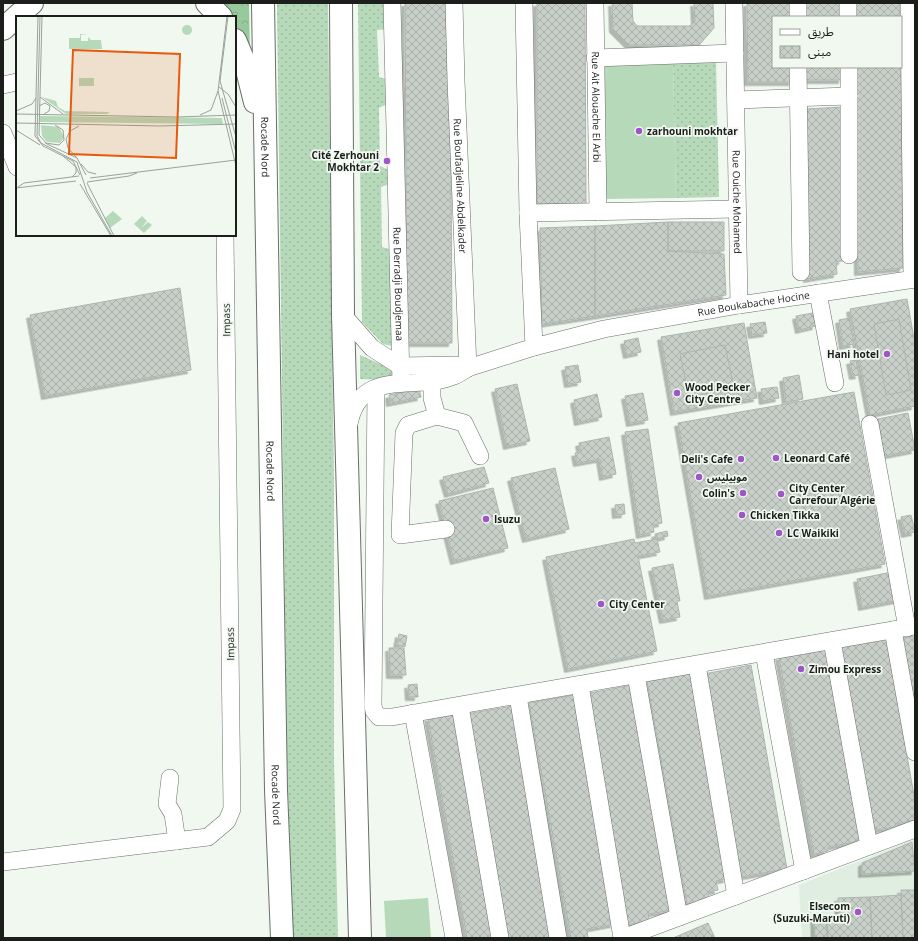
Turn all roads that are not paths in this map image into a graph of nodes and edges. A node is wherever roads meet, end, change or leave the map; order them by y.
1 (32, 3) edge
2 (207, 3) edge
3 (262, 3) edge
4 (341, 3) edge
5 (392, 3) edge
6 (454, 3) edge
7 (524, 3) edge
8 (595, 3) edge
9 (734, 3) edge
10 (798, 3) edge
11 (848, 3) edge
12 (909, 3) edge
13 (18, 16) edge
14 (220, 16) edge
15 (798, 16) edge
16 (848, 16) edge
17 (16, 17) edge
18 (3, 29) edge
19 (236, 42) edge
20 (735, 53) junction
21 (595, 58) junction
22 (798, 68) edge
23 (848, 68) edge
24 (16, 82) edge
25 (3, 85) edge
26 (849, 96) junction
27 (799, 98) junction
28 (912, 99) edge
29 (736, 100) junction
30 (3, 133) edge
31 (264, 155) junction
32 (16, 165) edge
33 (737, 209) junction
34 (598, 212) junction
35 (528, 213) junction
36 (225, 236) edge
37 (849, 255) dead end
38 (800, 272) dead end
39 (913, 279) edge
40 (818, 293) junction
41 (739, 305) junction
42 (343, 315) junction
43 (534, 347) junction
44 (468, 368) junction
45 (401, 374) junction
46 (431, 374) junction
47 (835, 383) dead end
48 (376, 388) junction
49 (437, 416) junction
50 (870, 424) dead end
51 (346, 440) junction
52 (480, 456) dead end
53 (446, 529) dead end
54 (905, 628) edge
55 (832, 641) junction
56 (764, 653) junction
57 (697, 665) junction
58 (636, 675) junction
59 (580, 685) junction
60 (518, 696) junction
61 (460, 706) junction
62 (413, 713) junction
63 (915, 752) edge
64 (170, 778) dead end
65 (915, 829) edge
66 (177, 841) junction
67 (869, 846) junction
68 (3, 862) edge
69 (804, 870) junction
70 (736, 896) junction
71 (679, 917) junction
72 (282, 938) edge
73 (360, 938) edge
74 (454, 938) edge
75 (500, 938) edge
76 (558, 938) edge
77 (623, 938) edge

1 - 13 highway
2 - 14 highway
3 - 31 highway, Rocade Nord
4 - 42 highway
5 - 45 street, Rue Derradji Boudjemaa
6 - 44 street, Rue Boufadjeline Abdelkader
7 - 35 street
8 - 21 street, Rue Ait Alouache El Arbi
9 - 20 street, Rue Ouiche Mohamed
10 - 15 street
11 - 16 street
12 - 28 street
17 - 18 highway
19 - 31 highway
20 - 21 street
20 - 29 street, Rue Ouiche Mohamed
21 - 34 street, Rue Ait Alouache El Arbi
22 - 27 street
23 - 26 street
24 - 25 street
26 - 27 street
26 - 37 street
27 - 29 street
27 - 38 street
28 - 39 street
29 - 33 street, Rue Ouiche Mohamed
30 - 32 street
31 - 72 highway, Rocade Nord
33 - 34 street
33 - 41 street, Rue Ouiche Mohamed
34 - 35 street
35 - 43 street
36 - 66 street, Impass
39 - 40 street, Rue Boukabache Hocine
40 - 41 street, Rue Boukabache Hocine
40 - 47 street
41 - 43 street, Rue Boukabache Hocine
42 - 45 street
42 - 51 highway
43 - 44 street
44 - 46 street
45 - 46 street
45 - 48 street
46 - 49 street
48 - 51 street
48 - 62 street
49 - 52 street
49 - 53 street
50 - 54 street
51 - 73 highway
54 - 55 street
54 - 63 street
55 - 56 street
55 - 67 street
56 - 57 street
56 - 69 street
57 - 58 street
57 - 70 street
58 - 59 street
58 - 71 street
59 - 60 street
59 - 77 street
60 - 61 street
60 - 76 street
61 - 62 street
61 - 75 street
62 - 74 street
64 - 66 street
65 - 67 street
66 - 68 street, Impass
67 - 69 street
69 - 70 street
70 - 71 street
71 - 77 street

